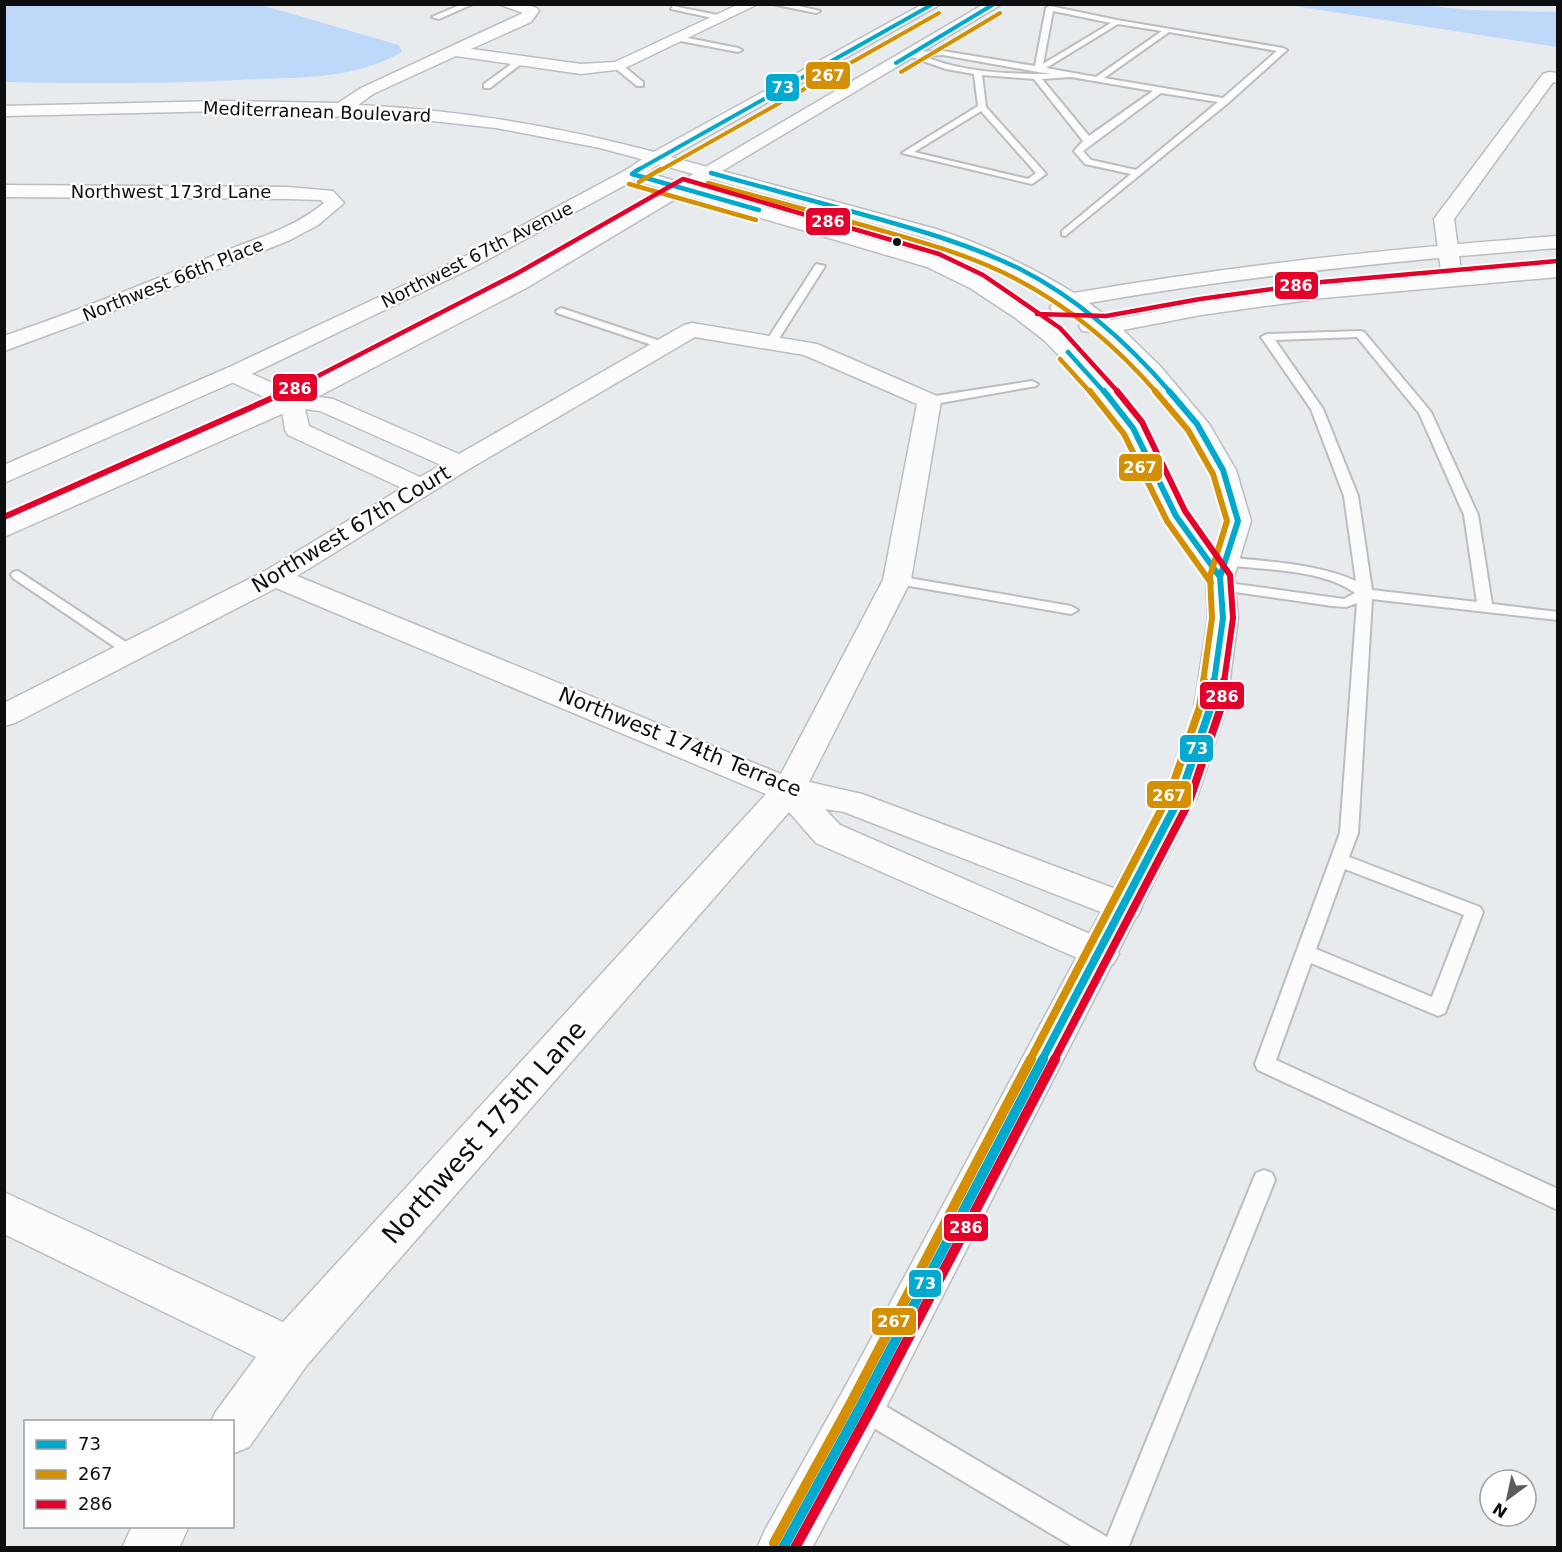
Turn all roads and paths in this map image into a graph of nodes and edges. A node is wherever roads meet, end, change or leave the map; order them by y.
1 (470, 4) edge
2 (505, 4) edge
3 (751, 4) edge
4 (775, 4) edge
5 (934, 4) edge
6 (995, 4) edge
7 (527, 6) edge
8 (673, 8) dead end
9 (816, 11) dead end
10 (436, 17) dead end
11 (722, 18) junction
12 (1117, 22) junction
13 (893, 27) junction
14 (1168, 30) junction
15 (678, 38) junction
16 (738, 50) dead end
17 (451, 51) junction
18 (912, 54) junction
19 (521, 61) junction
20 (832, 62) junction
21 (618, 66) junction
22 (977, 71) junction
23 (1037, 73) junction
24 (1557, 78) edge
25 (1096, 80) junction
26 (640, 84) dead end
27 (487, 86) dead end
28 (1161, 89) junction
29 (1225, 101) junction
30 (981, 107) junction
31 (342, 109) junction
32 (4, 111) edge
33 (280, 123) dead end
34 (314, 124) junction
35 (349, 126) dead end
36 (533, 130) junction
37 (1088, 141) junction
38 (507, 144) dead end
39 (656, 158) junction
40 (622, 171) junction
41 (711, 173) junction
42 (1138, 173) junction
43 (684, 189) junction
44 (4, 191) edge
45 (335, 203) joint
46 (1065, 233) dead end
47 (1557, 242) edge
48 (1448, 250) junction
49 (820, 266) dead end
50 (1557, 270) edge
51 (1452, 278) junction
52 (1071, 300) junction
53 (561, 311) dead end
54 (1037, 324) junction
55 (1107, 327) junction
56 (771, 343) junction
57 (4, 344) edge
58 (665, 345) junction
59 (233, 374) junction
60 (1032, 384) dead end
61 (292, 401) junction
62 (929, 401) junction
63 (460, 464) junction
64 (4, 475) edge
65 (422, 488) junction
66 (4, 529) edge
67 (18, 575) dead end
68 (1222, 575) junction
69 (275, 577) junction
70 (897, 580) junction
71 (1365, 594) junction
72 (1485, 608) junction
73 (1071, 610) dead end
74 (1557, 616) edge
75 (130, 651) junction
76 (4, 716) edge
77 (789, 790) junction
78 (1339, 860) junction
79 (1124, 907) junction
80 (1306, 952) junction
81 (1100, 954) junction
82 (1264, 1180) dead end
83 (1557, 1200) edge
84 (4, 1212) edge
85 (290, 1350) junction
86 (861, 1406) junction
87 (234, 1427) edge
88 (162, 1528) edge
89 (148, 1548) edge
90 (783, 1548) edge
91 (1101, 1548) edge
92 (1115, 1548) edge

1 - 10 lane
2 - 7 street
3 - 11 street
4 - 9 lane
5 - 13 street, Northwest 67th Avenue
6 - 18 street, Northwest 67th Avenue
7 - 17 street
8 - 11 lane
11 - 15 street
12 - 14 lane
12 - 23 lane
12 - 23 lane
13 - 18 street
13 - 20 street, Northwest 67th Avenue
14 - 25 lane
14 - 29 lane
15 - 16 lane
15 - 21 street
17 - 19 street
17 - 31 street
18 - 20 street
18 - 22 lane
18 - 23 lane
18 - 41 street, Northwest 67th Avenue
19 - 21 street
19 - 27 lane
20 - 39 street, Northwest 67th Avenue
21 - 26 lane
22 - 23 lane
22 - 30 lane
23 - 25 lane
23 - 37 lane
24 - 48 street
25 - 28 lane
28 - 29 lane
28 - 37 lane
29 - 42 lane
30 - 30 lane
31 - 32 street, Mediterranean Boulevard
31 - 34 street
31 - 36 street, Mediterranean Boulevard
33 - 34 street, Mediterranean Boulevard
34 - 35 street, Mediterranean Boulevard
36 - 38 street
36 - 39 street, Mediterranean Boulevard
37 - 42 lane
39 - 40 street, Northwest 67th Avenue
39 - 41 street, Mediterranean Boulevard
40 - 43 street
40 - 59 street, Northwest 67th Avenue
41 - 43 street, Northwest 67th Avenue
41 - 52 street, Mediterranean Boulevard
42 - 46 lane
43 - 54 street
43 - 61 street, Northwest 67th Avenue
44 - 45 street, Northwest 173rd Lane
45 - 57 street, Northwest 66th Place
47 - 48 street
48 - 51 street
48 - 52 street
49 - 56 lane
50 - 51 street
51 - 55 street
52 - 54 street
52 - 55 street, Mediterranean Boulevard
53 - 58 lane
54 - 55 street
54 - 68 street
55 - 68 street, Mediterranean Boulevard
56 - 58 street, Northwest 67th Court
56 - 62 street
58 - 63 street, Northwest 67th Court
59 - 61 street
59 - 64 street, Northwest 67th Avenue
60 - 62 lane
61 - 63 street
61 - 65 street
61 - 66 street, Northwest 67th Avenue
62 - 70 street, Northwest 175th Lane
63 - 65 street, Northwest 67th Court
65 - 69 street, Northwest 67th Court
67 - 75 lane
68 - 71 lane
68 - 71 lane
68 - 79 street
69 - 75 street, Northwest 67th Court
69 - 77 street, Northwest 174th Terrace
70 - 73 lane
70 - 77 street, Northwest 175th Lane
71 - 72 lane
71 - 72 lane
71 - 78 lane
72 - 74 lane
75 - 76 street, Northwest 67th Court
77 - 79 street, Northwest 174th Terrace
77 - 81 street
77 - 85 street, Northwest 175th Lane
78 - 80 lane
78 - 80 lane
79 - 81 street
80 - 83 lane
81 - 86 street
82 - 92 lane
84 - 85 street
85 - 87 street, Northwest 175th Lane
86 - 90 street
86 - 91 lane
88 - 89 street

